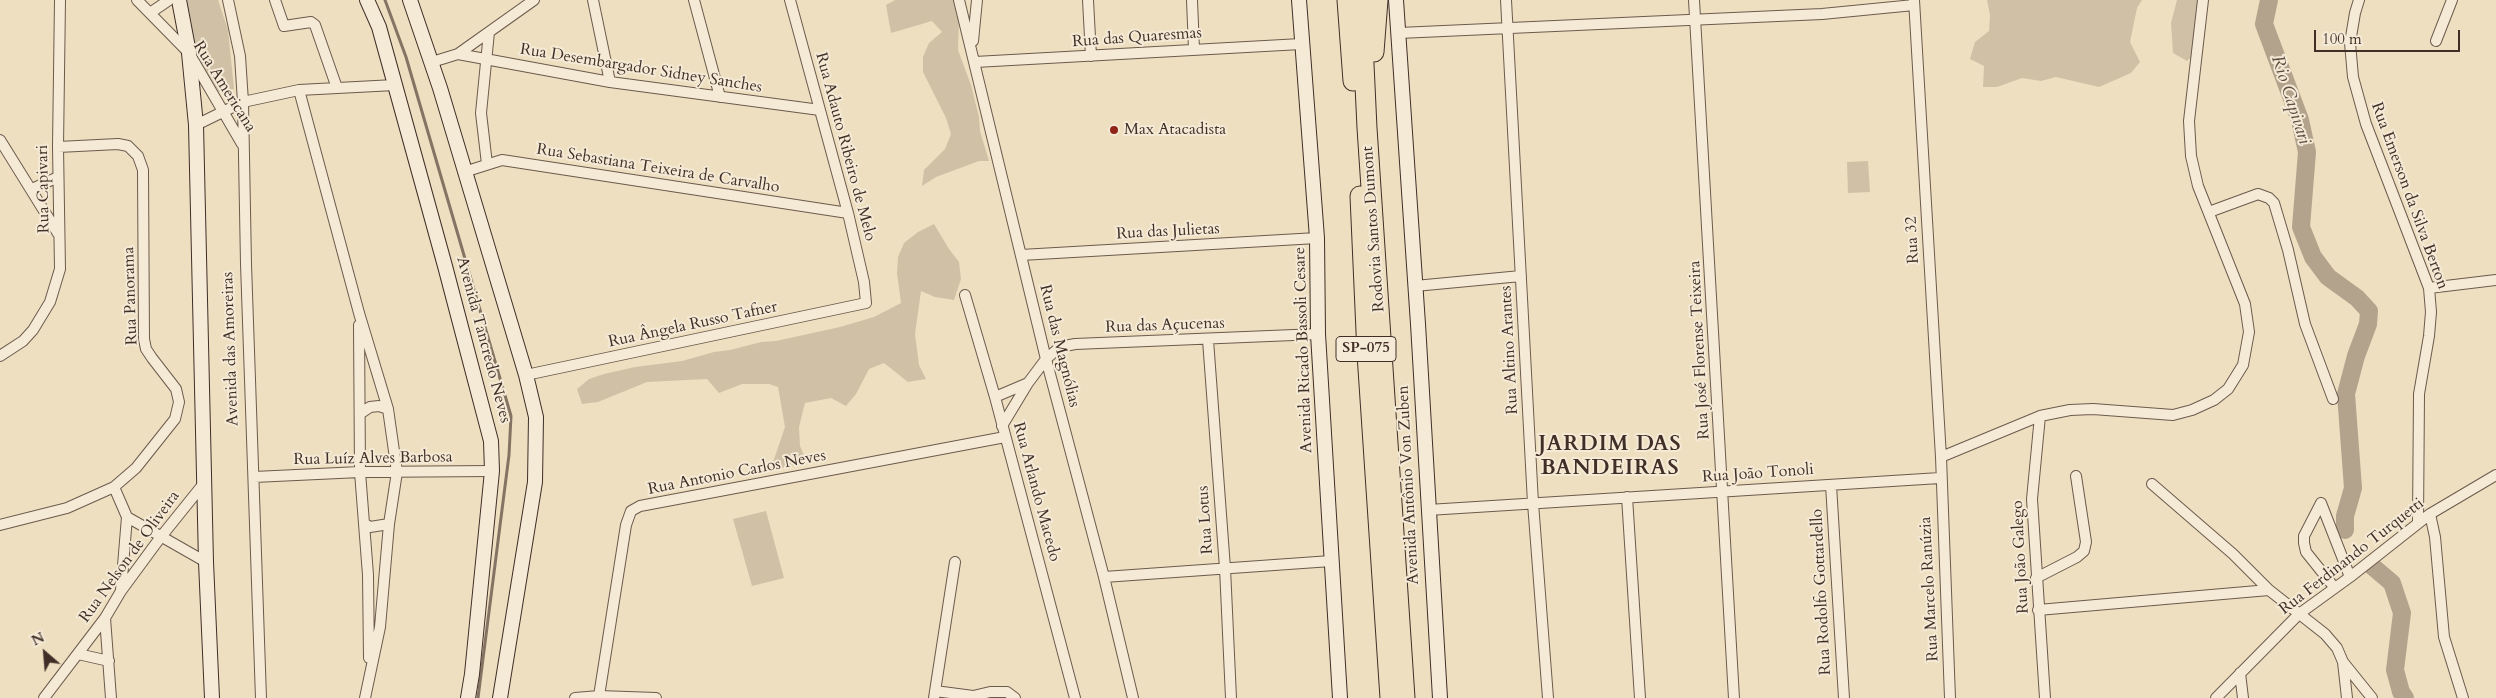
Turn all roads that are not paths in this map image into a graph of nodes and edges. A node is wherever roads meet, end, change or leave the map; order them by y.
1 (60, 0) edge
2 (137, 0) edge
3 (169, 0) edge
4 (179, 0) edge
5 (228, 0) edge
6 (275, 0) edge
7 (367, 0) edge
8 (410, 0) edge
9 (534, 0) edge
10 (593, 0) edge
11 (694, 0) edge
12 (790, 0) edge
13 (959, 0) edge
14 (977, 0) edge
15 (1088, 0) edge
16 (1192, 0) edge
17 (1299, 0) edge
18 (1347, 0) edge
19 (1362, 0) edge
20 (1378, 0) edge
21 (1396, 0) edge
22 (1506, 0) edge
23 (1694, 0) edge
24 (2203, 0) edge
25 (2359, 0) edge
26 (2452, 0) edge
27 (1914, 2) edge
28 (150, 13) junction
29 (1696, 20) junction
30 (1508, 28) junction
31 (490, 32) junction
32 (1399, 33) junction
33 (2436, 40) dead end
34 (1300, 44) junction
35 (972, 49) junction
36 (1194, 49) junction
37 (189, 53) junction
38 (458, 54) junction
39 (1091, 56) junction
40 (486, 59) junction
41 (432, 62) junction
42 (975, 62) junction
43 (610, 82) junction
44 (395, 85) junction
45 (337, 88) junction
46 (299, 90) junction
47 (720, 97) junction
48 (244, 102) junction
49 (820, 110) junction
50 (224, 111) junction
51 (196, 125) junction
52 (1367, 128) junction
53 (0, 141) edge
54 (58, 147) junction
55 (244, 148) junction
56 (487, 164) junction
57 (464, 172) junction
58 (58, 177) junction
59 (32, 190) junction
60 (2209, 212) junction
61 (848, 213) junction
62 (59, 236) junction
63 (1317, 238) junction
64 (1022, 255) junction
65 (1521, 276) junction
66 (2496, 280) edge
67 (1415, 286) junction
68 (2429, 288) junction
69 (965, 295) dead end
70 (866, 302) joint
71 (359, 313) junction
72 (1318, 334) junction
73 (1208, 340) junction
74 (0, 356) edge
75 (1046, 359) junction
76 (526, 375) junction
77 (1028, 383) junction
78 (995, 397) junction
79 (2334, 399) dead end
80 (388, 409) junction
81 (361, 413) junction
82 (2040, 416) junction
83 (1002, 426) junction
84 (1005, 437) junction
85 (1940, 456) junction
86 (492, 471) junction
87 (360, 472) junction
88 (397, 472) junction
89 (2496, 475) edge
90 (2076, 476) dead end
91 (254, 477) junction
92 (1940, 478) junction
93 (205, 482) junction
94 (2152, 484) dead end
95 (1831, 485) junction
96 (114, 487) junction
97 (1723, 492) junction
98 (1627, 497) junction
99 (1533, 503) junction
100 (1428, 510) junction
101 (2430, 514) junction
102 (127, 517) junction
103 (2418, 522) junction
104 (365, 524) junction
105 (389, 524) junction
106 (0, 525) edge
107 (160, 538) junction
108 (1331, 561) junction
109 (206, 562) junction
110 (955, 562) dead end
111 (1225, 568) junction
112 (1104, 577) junction
113 (2350, 577) junction
114 (2036, 578) junction
115 (2334, 587) junction
116 (2269, 590) junction
117 (121, 591) junction
118 (2038, 610) junction
119 (2299, 614) junction
120 (104, 618) junction
121 (78, 654) junction
122 (109, 661) junction
123 (2343, 662) junction
124 (2240, 673) junction
125 (370, 681) junction
126 (934, 695) edge
127 (599, 696) junction
128 (44, 698) edge
129 (110, 698) edge
130 (212, 698) edge
131 (261, 698) edge
132 (365, 698) edge
133 (468, 698) edge
134 (500, 698) edge
135 (575, 698) edge
136 (656, 698) edge
137 (1014, 698) edge
138 (1075, 698) edge
139 (1133, 698) edge
140 (1231, 698) edge
141 (1340, 698) edge
142 (1390, 698) edge
143 (1406, 698) edge
144 (1440, 698) edge
145 (1548, 698) edge
146 (1640, 698) edge
147 (1734, 698) edge
148 (1844, 698) edge
149 (1950, 698) edge
150 (2045, 698) edge
151 (2216, 698) edge
152 (2243, 698) edge
153 (2347, 698) edge
154 (2372, 698) edge
155 (2463, 698) edge

1 - 54 street, Rua Capivari
2 - 28 street, Rua Americana
3 - 28 street
4 - 37 main road, Avenida das Amoreiras
5 - 48 street, Avenida das Amoreiras
6 - 45 street
7 - 44 main road, Avenida Tancredo Neves
8 - 41 main road
9 - 31 street
10 - 43 street
11 - 47 street
12 - 49 street, Rua Adauto Ribeiro de Melo
13 - 35 street, Rua das Magnólias
14 - 35 street
15 - 39 street
16 - 36 street
17 - 34 main road, Avenida Ricado Bassoli Cesare
18 - 142 highway, Rodovia Santos Dumont / SP-075
19 - 52 highway, Rodovia Santos Dumont / SP-075
20 - 52 highway
21 - 32 main road, Avenida Antônio Von Zuben
22 - 30 street, Rua Altino Arantes
23 - 29 street, Rua José Florense Teixeira
24 - 60 street
25 - 68 street, Rua Emerson da Silva Berton
26 - 33 street
27 - 29 street
27 - 85 street, Rua 32
28 - 37 street, Rua Americana
29 - 30 street
29 - 97 street, Rua José Florense Teixeira
30 - 32 street
30 - 65 street, Rua Altino Arantes
31 - 38 street
31 - 40 street
32 - 67 main road, Avenida Antônio Von Zuben
34 - 36 street, Rua das Quaresmas
34 - 63 main road, Avenida Ricado Bassoli Cesare
35 - 42 street, Rua das Magnólias
36 - 39 street, Rua das Quaresmas
37 - 50 street, Rua Americana
37 - 51 main road, Avenida das Amoreiras
38 - 40 street, Rua Desembargador Sidney Sanches
38 - 41 street
39 - 42 street, Rua das Quaresmas
40 - 43 street, Rua Desembargador Sidney Sanches
40 - 56 street
41 - 57 main road
42 - 64 street, Rua das Magnólias
43 - 47 street, Rua Desembargador Sidney Sanches
44 - 45 street
44 - 86 main road, Avenida Tancredo Neves
45 - 46 street
46 - 48 street
46 - 71 street
47 - 49 street, Rua Desembargador Sidney Sanches
48 - 50 street
48 - 55 street, Avenida das Amoreiras
49 - 61 street, Rua Adauto Ribeiro de Melo
50 - 51 street
50 - 55 street, Rua Americana
51 - 93 main road, Avenida das Amoreiras
52 - 143 highway, Rodovia Santos Dumont / SP-075
53 - 59 street
54 - 58 street, Rua Capivari
54 - 96 street, Rua Panorama
55 - 91 street, Avenida das Amoreiras
56 - 57 street, Rua Sebastiana Teixeira de Carvalho
56 - 61 street, Rua Sebastiana Teixeira de Carvalho
57 - 76 main road
58 - 59 street
58 - 62 street, Rua Capivari
59 - 62 street
60 - 79 street
60 - 82 street
61 - 70 street, Rua Adauto Ribeiro de Melo
62 - 74 street, Rua Capivari
63 - 64 street, Rua das Julietas
63 - 72 main road, Avenida Ricado Bassoli Cesare
64 - 75 street, Rua das Magnólias
65 - 67 street
65 - 99 street, Rua Altino Arantes
66 - 68 street
67 - 100 main road, Avenida Antônio Von Zuben
68 - 103 street, Rua Emerson da Silva Berton
69 - 78 street, Rua Arlando Macedo
70 - 76 street, Rua Ângela Russo Tafner
71 - 80 street
71 - 81 street
72 - 73 street, Rua das Açucenas
72 - 108 main road, Avenida Ricado Bassoli Cesare
73 - 75 street, Rua das Açucenas
73 - 111 street, Rua Lotus
75 - 77 street, Rua das Açucenas
75 - 112 street, Rua das Magnólias
76 - 134 main road
77 - 78 street
77 - 83 street, Rua das Açucenas
78 - 83 street, Rua Arlando Macedo
80 - 81 street
80 - 88 street
81 - 87 street
82 - 85 street
82 - 114 street, Rua João Galego
83 - 84 street, Rua Arlando Macedo
84 - 127 street, Rua Antonio Carlos Neves
84 - 138 street, Rua Arlando Macedo
85 - 92 street, Rua 32
86 - 88 street, Rua Luíz Alves Barbosa
86 - 133 main road, Avenida Tancredo Neves
87 - 88 street, Rua Luíz Alves Barbosa
87 - 91 street, Rua Luíz Alves Barbosa
87 - 104 street
88 - 105 street
89 - 101 street, Rua Ferdinando Turquetti
90 - 114 street
91 - 131 street, Avenida das Amoreiras
92 - 95 street, Rua João Tonoli
92 - 149 street, Rua Marcelo Ranúzia
93 - 107 street, Rua Nelson de Oliveira
93 - 109 main road, Avenida das Amoreiras
94 - 116 street
95 - 97 street, Rua João Tonoli
95 - 148 street, Rua Rodolfo Gottardello
96 - 102 street
96 - 106 street
97 - 98 street, Rua João Tonoli
97 - 147 street, Rua José Florense Teixeira
98 - 99 street, Rua João Tonoli
98 - 146 street
99 - 100 street, Rua João Tonoli
99 - 145 street, Rua Altino Arantes
100 - 144 main road, Avenida Antônio Von Zuben
101 - 103 street, Rua Ferdinando Turquetti
101 - 155 street
102 - 107 street
102 - 117 street
103 - 113 street, Rua Ferdinando Turquetti
104 - 105 street
104 - 125 street
105 - 125 street
107 - 109 street
107 - 117 street, Rua Nelson de Oliveira
108 - 111 street
108 - 141 main road, Avenida Ricado Bassoli Cesare
109 - 130 main road, Avenida das Amoreiras
110 - 126 street
111 - 112 street
111 - 140 street, Rua Lotus
112 - 139 street, Rua das Magnólias
113 - 115 street, Rua Ferdinando Turquetti
113 - 115 street
114 - 118 street, Rua João Galego
115 - 119 street, Rua Ferdinando Turquetti
116 - 118 street
116 - 119 street
117 - 120 street, Rua Nelson de Oliveira
118 - 150 street, Rua João Galego
119 - 123 street
119 - 124 street, Rua Ferdinando Turquetti
120 - 121 street, Rua Nelson de Oliveira
120 - 122 street
121 - 122 street
121 - 128 street, Rua Nelson de Oliveira
122 - 129 street
123 - 153 street
123 - 154 street
124 - 151 street, Rua Ferdinando Turquetti
124 - 152 street
125 - 132 street
126 - 137 street
127 - 135 street
127 - 136 street

